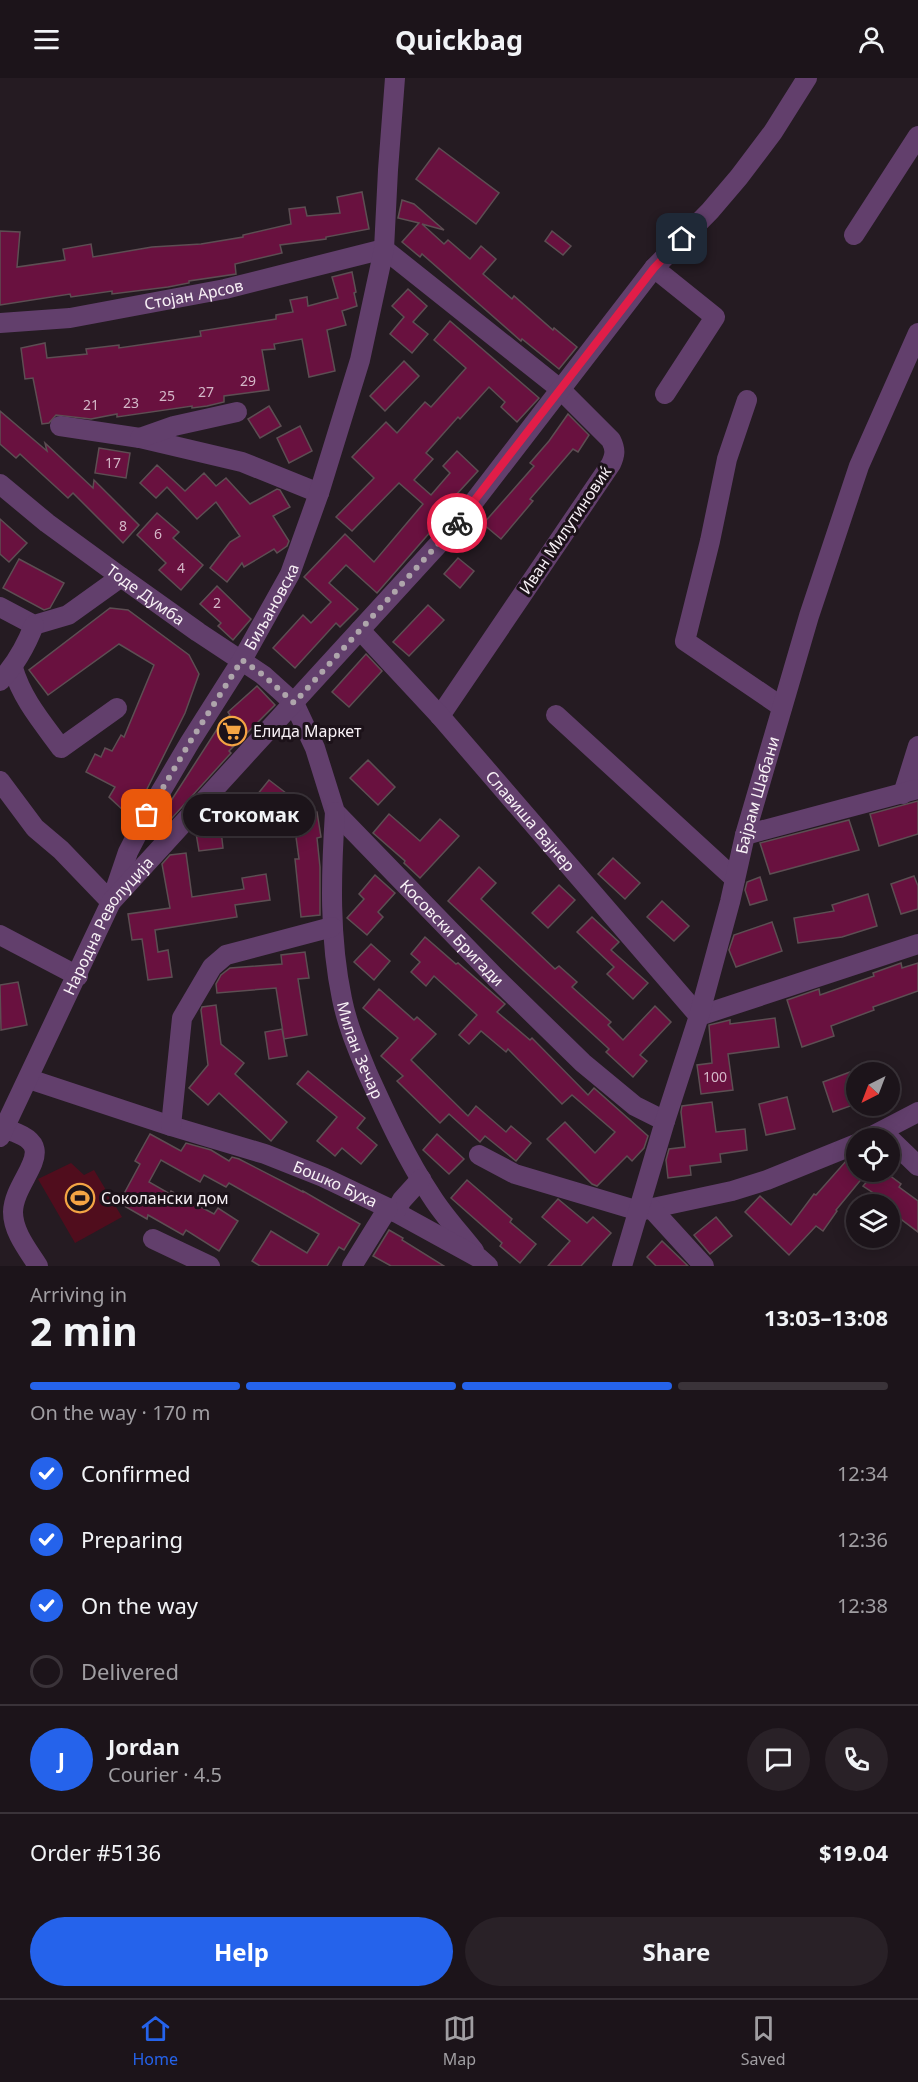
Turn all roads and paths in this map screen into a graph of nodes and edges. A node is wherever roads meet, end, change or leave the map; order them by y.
1 (395, 78) edge
2 (807, 78) edge
3 (918, 136) edge
4 (854, 235) dead end
5 (384, 249) junction
6 (654, 268) junction
7 (0, 323) edge
8 (918, 333) edge
9 (560, 389) junction
10 (665, 394) dead end
11 (747, 400) dead end
12 (237, 412) dead end
13 (60, 426) dead end
14 (140, 438) junction
15 (0, 484) edge
16 (320, 493) junction
17 (121, 577) junction
18 (0, 607) edge
19 (34, 625) junction
20 (360, 630) junction
21 (242, 660) junction
22 (6, 674) edge
23 (294, 703) junction
24 (782, 707) junction
25 (117, 708) dead end
26 (556, 715) dead end
27 (441, 716) junction
28 (918, 746) edge
29 (0, 781) edge
30 (910, 792) edge
31 (335, 812) junction
32 (745, 835) junction
33 (735, 879) junction
34 (111, 902) junction
35 (332, 927) junction
36 (0, 934) edge
37 (918, 944) edge
38 (78, 976) junction
39 (699, 1016) junction
40 (29, 1078) junction
41 (918, 1112) edge
42 (665, 1121) junction
43 (171, 1126) junction
44 (895, 1128) edge
45 (2, 1133) edge
46 (846, 1147) edge
47 (900, 1152) edge
48 (479, 1155) dead end
49 (918, 1166) edge
50 (421, 1179) junction
51 (392, 1210) junction
52 (645, 1210) junction
53 (153, 1239) dead end
54 (483, 1262) edge
55 (38, 1266) edge
56 (210, 1266) edge
57 (352, 1266) edge
58 (622, 1266) edge
59 (704, 1266) edge

1 - 5 street, Биљановска
2 - 6 street, Народна Револуција
3 - 4 street
5 - 7 street, Стојан Арсов
5 - 9 street, Иван Милутиновиќ
5 - 16 street, Биљановска
6 - 9 street, Народна Револуција
6 - 10 street
8 - 24 street, Бајрам Шабани
9 - 20 street, Народна Револуција
9 - 27 street, Иван Милутиновиќ
11 - 24 street
12 - 14 street
13 - 14 street
14 - 16 street
15 - 17 street, Тоде Думба
16 - 21 street, Биљановска
17 - 19 street
17 - 21 street, Тоде Думба
18 - 19 street
19 - 22 street
20 - 23 street, Народна Револуција
20 - 27 street, Славиша Вајнер
21 - 23 street, Тоде Думба
21 - 34 street, Биљановска
22 - 25 street
23 - 31 street, Косовски Бригади
23 - 34 street, Народна Револуција
24 - 32 street, Бајрам Шабани
26 - 33 street
27 - 39 street, Славиша Вајнер
28 - 30 street
29 - 34 street
30 - 32 street
31 - 35 street, Милан Зечар
31 - 42 street, Косовски Бригади
32 - 33 street, Бајрам Шабани
33 - 39 street, Бајрам Шабани
34 - 38 street, Народна Револуција
35 - 43 street
35 - 50 street, Милан Зечар
36 - 38 street
37 - 39 street
38 - 40 street, Народна Револуција
39 - 42 street, Бајрам Шабани
40 - 43 street, Бошко Буха
40 - 45 street, Народна Револуција
41 - 44 street
42 - 52 street, Бајрам Шабани
43 - 51 street, Бошко Буха
45 - 55 street
46 - 52 street
47 - 49 street
48 - 52 street
50 - 51 street
50 - 54 street, Милан Зечар
51 - 54 street, Бошко Буха
51 - 57 street
52 - 58 street, Бајрам Шабани
52 - 59 street
53 - 56 street

